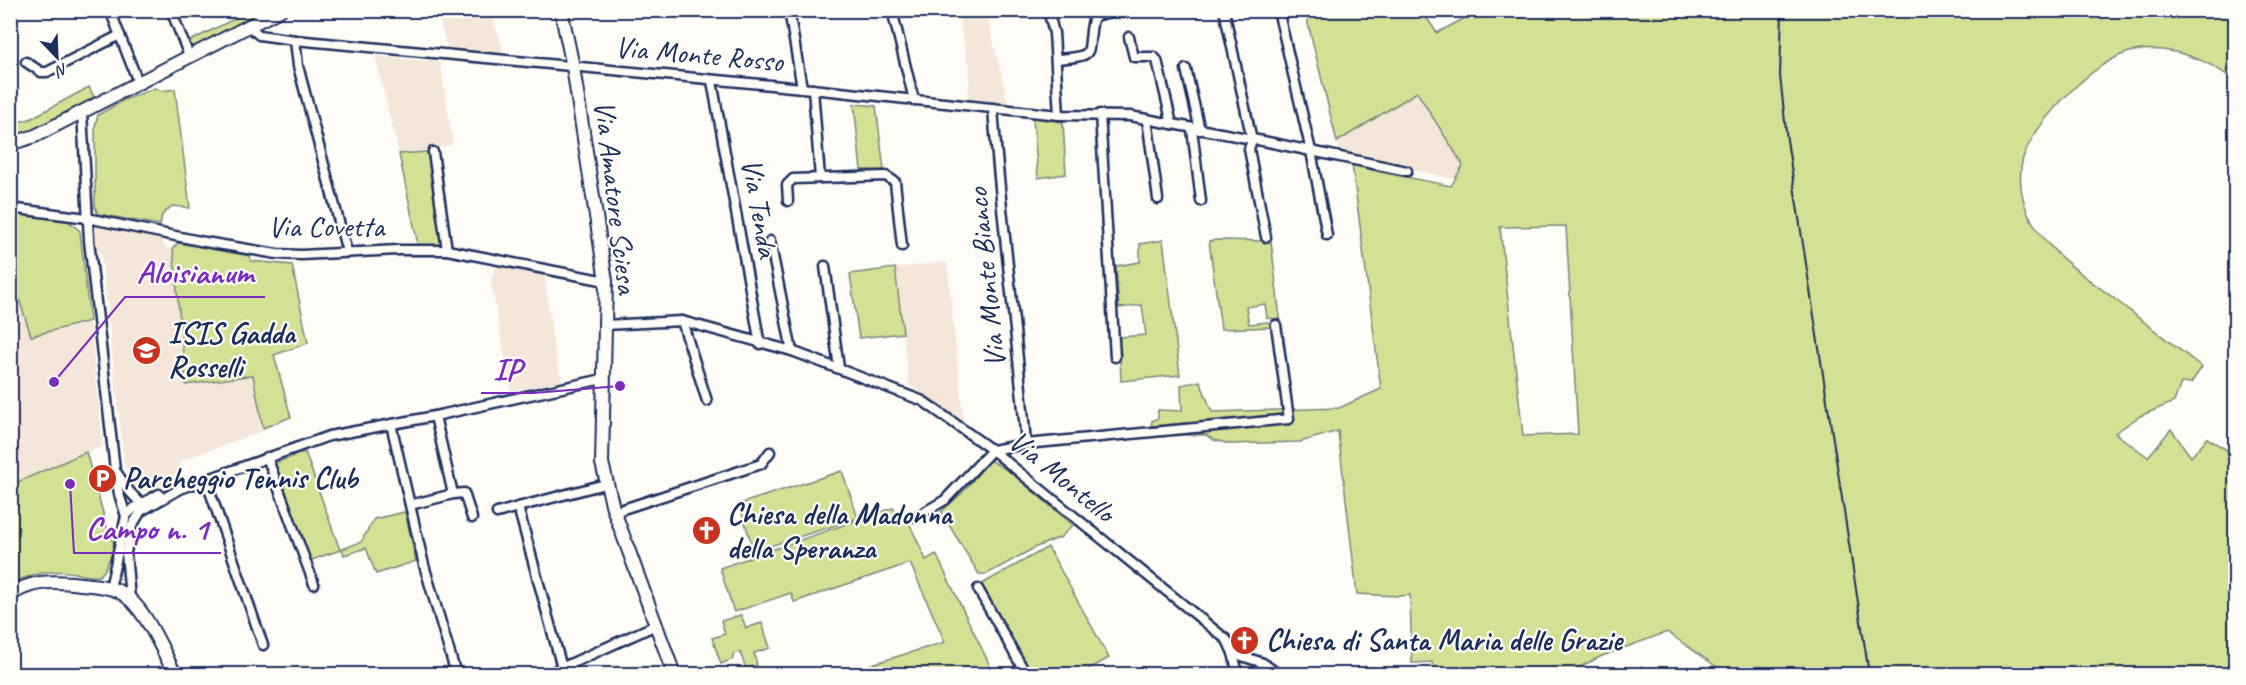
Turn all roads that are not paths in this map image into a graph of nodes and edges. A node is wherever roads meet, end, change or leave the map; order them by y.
1 (110, 10) edge
2 (171, 10) edge
3 (561, 10) edge
4 (789, 10) edge
5 (892, 10) edge
6 (1048, 10) edge
7 (1116, 10) edge
8 (1224, 10) edge
9 (1278, 10) edge
10 (272, 12) edge
11 (249, 26) junction
12 (120, 35) junction
13 (1129, 37) dead end
14 (295, 40) junction
15 (189, 56) junction
16 (1056, 59) junction
17 (26, 62) dead end
18 (573, 66) junction
19 (1186, 69) dead end
20 (712, 81) junction
21 (138, 82) junction
22 (802, 88) junction
23 (813, 89) junction
24 (914, 100) junction
25 (993, 108) junction
26 (82, 112) junction
27 (1101, 114) junction
28 (1059, 115) junction
29 (1147, 119) junction
30 (1172, 124) junction
31 (1196, 129) junction
32 (1252, 140) junction
33 (10, 144) edge
34 (1311, 151) junction
35 (433, 152) dead end
36 (1407, 171) dead end
37 (820, 178) junction
38 (1158, 200) dead end
39 (788, 201) dead end
40 (1201, 201) dead end
41 (10, 208) edge
42 (87, 218) junction
43 (1327, 234) dead end
44 (1266, 237) dead end
45 (770, 240) dead end
46 (902, 246) dead end
47 (447, 250) junction
48 (347, 252) junction
49 (825, 266) dead end
50 (606, 281) junction
51 (681, 321) junction
52 (604, 325) junction
53 (1276, 325) dead end
54 (760, 344) junction
55 (792, 351) junction
56 (1115, 357) dead end
57 (839, 368) junction
58 (603, 379) junction
59 (707, 400) dead end
60 (435, 416) junction
61 (391, 424) junction
62 (1026, 444) junction
63 (992, 450) junction
64 (770, 452) dead end
65 (267, 458) junction
66 (116, 470) junction
67 (206, 480) junction
68 (605, 484) junction
69 (453, 494) junction
70 (122, 504) junction
71 (410, 505) junction
72 (518, 507) junction
73 (140, 508) junction
74 (614, 512) junction
75 (497, 513) dead end
76 (126, 516) junction
77 (916, 517) dead end
78 (472, 518) dead end
79 (314, 584) dead end
80 (110, 588) junction
81 (978, 589) dead end
82 (10, 595) edge
83 (130, 599) junction
84 (656, 625) junction
85 (263, 645) dead end
86 (1233, 654) junction
87 (562, 668) junction
88 (175, 675) edge
89 (456, 675) edge
90 (548, 675) edge
91 (674, 675) edge
92 (1026, 675) edge
93 (1238, 675) edge
94 (1278, 675) edge

1 - 12 street
2 - 15 street
3 - 18 street, Via Amatore Sciesa
4 - 22 street
5 - 24 street
6 - 16 street
7 - 16 street
8 - 32 street
9 - 34 street
10 - 11 street
11 - 14 street, Via Monte Rosso
11 - 15 street
12 - 17 street
12 - 21 street
13 - 30 street
14 - 18 street, Via Monte Rosso
14 - 48 street
15 - 21 street
16 - 28 street
18 - 20 street, Via Monte Rosso
18 - 50 street, Via Amatore Sciesa
19 - 31 street
20 - 22 street, Via Monte Rosso
20 - 54 street, Via Tenda
21 - 26 street
22 - 23 street, Via Monte Rosso
23 - 24 street, Via Monte Rosso
23 - 37 street
24 - 25 street, Via Monte Rosso
25 - 28 street, Via Monte Rosso
25 - 62 street, Via Monte Bianco
26 - 33 street
26 - 42 street
27 - 28 street, Via Monte Rosso
27 - 29 street, Via Monte Rosso
27 - 56 street
29 - 30 street, Via Monte Rosso
29 - 38 street
30 - 31 street, Via Monte Rosso
31 - 32 street, Via Monte Rosso
31 - 40 street
32 - 34 street, Via Monte Rosso
32 - 44 street
34 - 36 street, Via Monte Rosso
34 - 43 street
35 - 47 street
37 - 39 street
37 - 46 street
41 - 42 street, Via Covetta
42 - 48 street, Via Covetta
42 - 66 street
45 - 55 street
47 - 48 street, Via Covetta
47 - 50 street, Via Covetta
49 - 57 street
50 - 52 street, Via Amatore Sciesa
51 - 52 street, Via Montello
51 - 54 street, Via Montello
51 - 59 street
52 - 58 street, Via Amatore Sciesa
53 - 62 street
54 - 55 street, Via Montello
55 - 57 street, Via Montello
57 - 63 street, Via Montello
58 - 60 street
58 - 68 street, Via Amatore Sciesa
60 - 61 street
60 - 69 street
61 - 65 street
61 - 71 street
62 - 63 street
63 - 77 street
63 - 86 street, Via Montello
64 - 74 street
65 - 67 street
65 - 79 street
66 - 70 street
66 - 73 street
67 - 73 street
67 - 85 street
68 - 72 street
68 - 74 street, Via Amatore Sciesa
69 - 71 street
69 - 78 street
70 - 73 street
70 - 76 street
71 - 89 street
72 - 75 street
72 - 87 street
73 - 76 street
73 - 83 street
74 - 84 street, Via Amatore Sciesa
76 - 80 street
80 - 82 street
80 - 83 street
81 - 92 street
83 - 88 street
84 - 87 street
84 - 91 street, Via Amatore Sciesa
86 - 93 street, Via Montello
86 - 94 street
87 - 90 street

